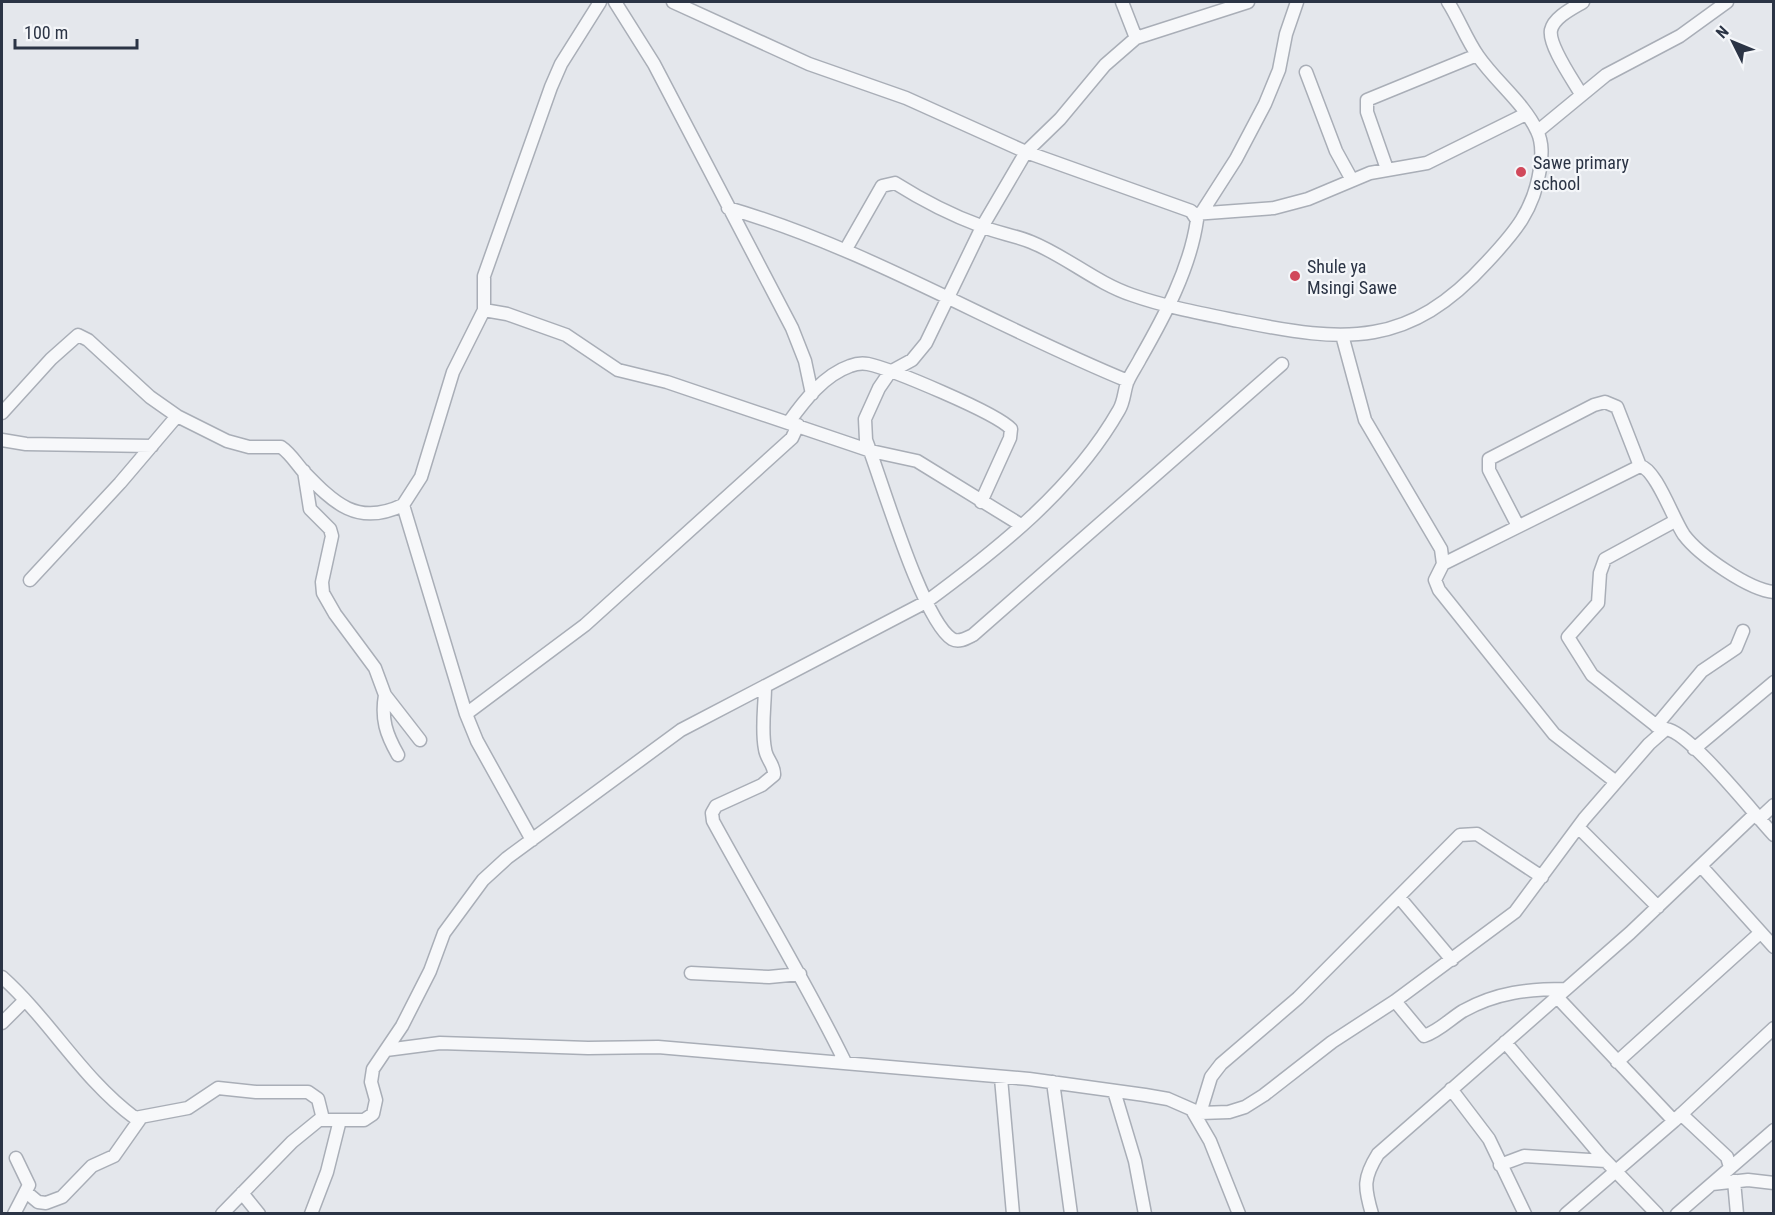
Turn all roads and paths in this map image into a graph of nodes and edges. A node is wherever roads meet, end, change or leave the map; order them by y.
1 (600, 2) edge
2 (615, 2) edge
3 (673, 2) edge
4 (1122, 2) edge
5 (1248, 2) edge
6 (1297, 2) edge
7 (1448, 2) edge
8 (1583, 2) edge
9 (1727, 2) edge
10 (689, 5) edge
11 (1136, 38) junction
12 (1477, 55) junction
13 (1306, 72) dead end
14 (1581, 94) junction
15 (1526, 114) junction
16 (1538, 131) junction
17 (1026, 152) junction
18 (1387, 169) junction
19 (1352, 180) junction
20 (728, 208) junction
21 (1198, 213) junction
22 (982, 227) junction
23 (846, 249) junction
24 (948, 296) junction
25 (1168, 304) junction
26 (484, 310) junction
27 (1342, 335) junction
28 (1282, 364) dead end
29 (890, 372) junction
30 (1128, 381) junction
31 (812, 394) junction
32 (2, 412) edge
33 (177, 416) junction
34 (793, 424) junction
35 (2, 440) edge
36 (152, 446) junction
37 (871, 451) junction
38 (1640, 466) junction
39 (304, 471) junction
40 (981, 502) junction
41 (403, 505) junction
42 (1675, 521) junction
43 (1021, 525) junction
44 (1518, 526) junction
45 (1443, 564) junction
46 (30, 580) dead end
47 (1773, 592) edge
48 (926, 602) junction
49 (1743, 631) dead end
50 (1773, 682) edge
51 (765, 686) junction
52 (385, 694) junction
53 (466, 714) junction
54 (1660, 728) junction
55 (420, 740) dead end
56 (1694, 749) junction
57 (398, 755) dead end
58 (1616, 782) junction
59 (1773, 805) edge
60 (1757, 816) junction
61 (1578, 827) junction
62 (1773, 835) edge
63 (532, 840) junction
64 (1701, 866) junction
65 (1542, 877) junction
66 (1399, 897) junction
67 (1658, 907) junction
68 (1760, 933) junction
69 (1773, 947) edge
70 (1452, 960) junction
71 (691, 973) dead end
72 (800, 974) junction
73 (2, 977) edge
74 (1562, 993) junction
75 (26, 1000) junction
76 (1395, 1001) junction
77 (2, 1023) edge
78 (1773, 1028) edge
79 (1505, 1042) junction
80 (386, 1050) junction
81 (845, 1062) junction
82 (1617, 1062) junction
83 (1001, 1077) junction
84 (1053, 1082) junction
85 (1451, 1089) junction
86 (1114, 1091) junction
87 (1196, 1111) junction
88 (1678, 1118) junction
89 (140, 1119) junction
90 (323, 1119) junction
91 (340, 1120) junction
92 (1773, 1130) edge
93 (16, 1158) dead end
94 (1606, 1161) junction
95 (1500, 1165) junction
96 (1730, 1167) junction
97 (1615, 1171) junction
98 (1734, 1181) junction
99 (1773, 1183) edge
100 (1712, 1184) junction
101 (26, 1192) junction
102 (242, 1193) junction
103 (14, 1214) edge
104 (222, 1214) edge
105 (259, 1214) edge
106 (311, 1214) edge
107 (1013, 1214) edge
108 (1071, 1214) edge
109 (1145, 1214) edge
110 (1239, 1214) edge
111 (1372, 1214) edge
112 (1524, 1214) edge
113 (1566, 1214) edge
114 (1657, 1214) edge
115 (1677, 1214) edge
116 (1737, 1214) edge

1 - 26 street
2 - 20 street
3 - 10 street
4 - 11 street
5 - 11 street
6 - 21 street
7 - 12 street
8 - 14 street
9 - 14 street
10 - 17 street
11 - 17 street
12 - 15 street
12 - 18 street
13 - 19 street
14 - 16 street
15 - 16 street
15 - 18 street
16 - 27 street
17 - 21 street
17 - 22 street
18 - 19 street
19 - 21 street
20 - 23 street
20 - 31 street
21 - 25 street
22 - 23 street
22 - 24 street
22 - 25 street
23 - 24 street
24 - 29 street
24 - 30 street
25 - 27 street
25 - 30 street
26 - 34 street
26 - 41 street
27 - 45 street
28 - 48 street
29 - 31 street
29 - 37 street
29 - 40 street
30 - 43 street
31 - 34 street
32 - 33 street
33 - 36 street
33 - 39 street
34 - 37 street
34 - 53 street
35 - 36 street
36 - 46 street
37 - 40 street
37 - 48 street
38 - 42 street
38 - 44 street
38 - 44 street
39 - 41 street
39 - 52 street
40 - 43 street
41 - 53 street
42 - 47 street
42 - 54 street
43 - 48 street
44 - 45 street
45 - 58 street
48 - 51 street
49 - 54 street
50 - 56 street
51 - 63 street
51 - 72 street
52 - 55 street
52 - 57 street
53 - 63 street
54 - 56 street
54 - 58 street
56 - 60 street
58 - 61 street
59 - 60 street
60 - 62 street
60 - 64 street
61 - 65 street
61 - 67 street
63 - 80 street
64 - 67 street
64 - 68 street
65 - 66 street
65 - 70 street
66 - 70 street
66 - 87 street
67 - 74 street
68 - 69 street
68 - 82 street
70 - 76 street
71 - 72 street
72 - 81 street
73 - 75 street
74 - 76 street
74 - 79 street
74 - 82 street
75 - 77 street
75 - 89 street
76 - 87 street
78 - 88 street
79 - 85 street
79 - 94 street
80 - 81 street
80 - 91 street
81 - 83 street
82 - 88 street
83 - 84 street
83 - 107 street
84 - 86 street
84 - 108 street
85 - 95 street
85 - 111 street
86 - 87 street
86 - 109 street
87 - 110 street
88 - 96 street
88 - 97 street
89 - 90 street
89 - 101 street
90 - 91 street
90 - 102 street
91 - 106 street
92 - 96 street
93 - 101 street
94 - 95 street
94 - 97 street
95 - 112 street
96 - 100 street
97 - 113 street
97 - 114 street
98 - 99 street
98 - 100 street
98 - 116 street
100 - 115 street
101 - 103 street
102 - 104 street
102 - 105 street

